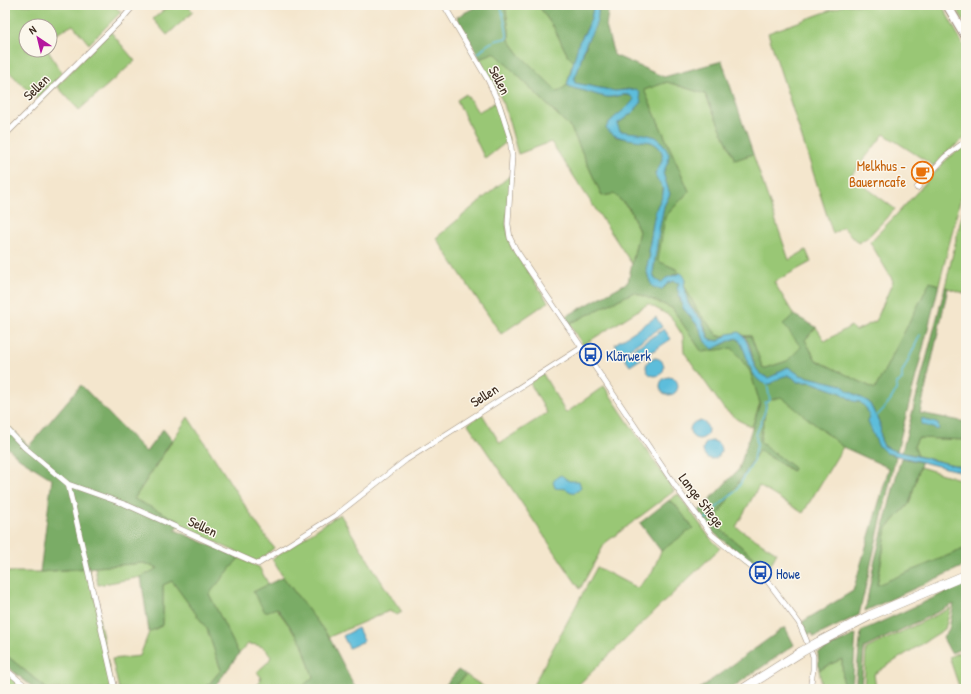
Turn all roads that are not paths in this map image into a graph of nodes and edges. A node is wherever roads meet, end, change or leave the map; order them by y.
1 (134, 5) edge
2 (444, 5) edge
3 (947, 5) edge
4 (966, 37) edge
5 (5, 135) edge
6 (966, 141) edge
7 (917, 188) dead end
8 (581, 348) junction
9 (5, 427) edge
10 (68, 484) junction
11 (966, 575) edge
12 (5, 670) edge
13 (29, 689) edge
14 (115, 689) edge
15 (743, 689) edge
16 (810, 689) edge

1 - 5 street, Sellen
2 - 8 street, Sellen
3 - 4 main road
6 - 7 street
8 - 10 street, Sellen
8 - 16 street, Lange Stiege
9 - 10 street, Sellen
10 - 14 street
11 - 15 highway, bridge
12 - 13 street

